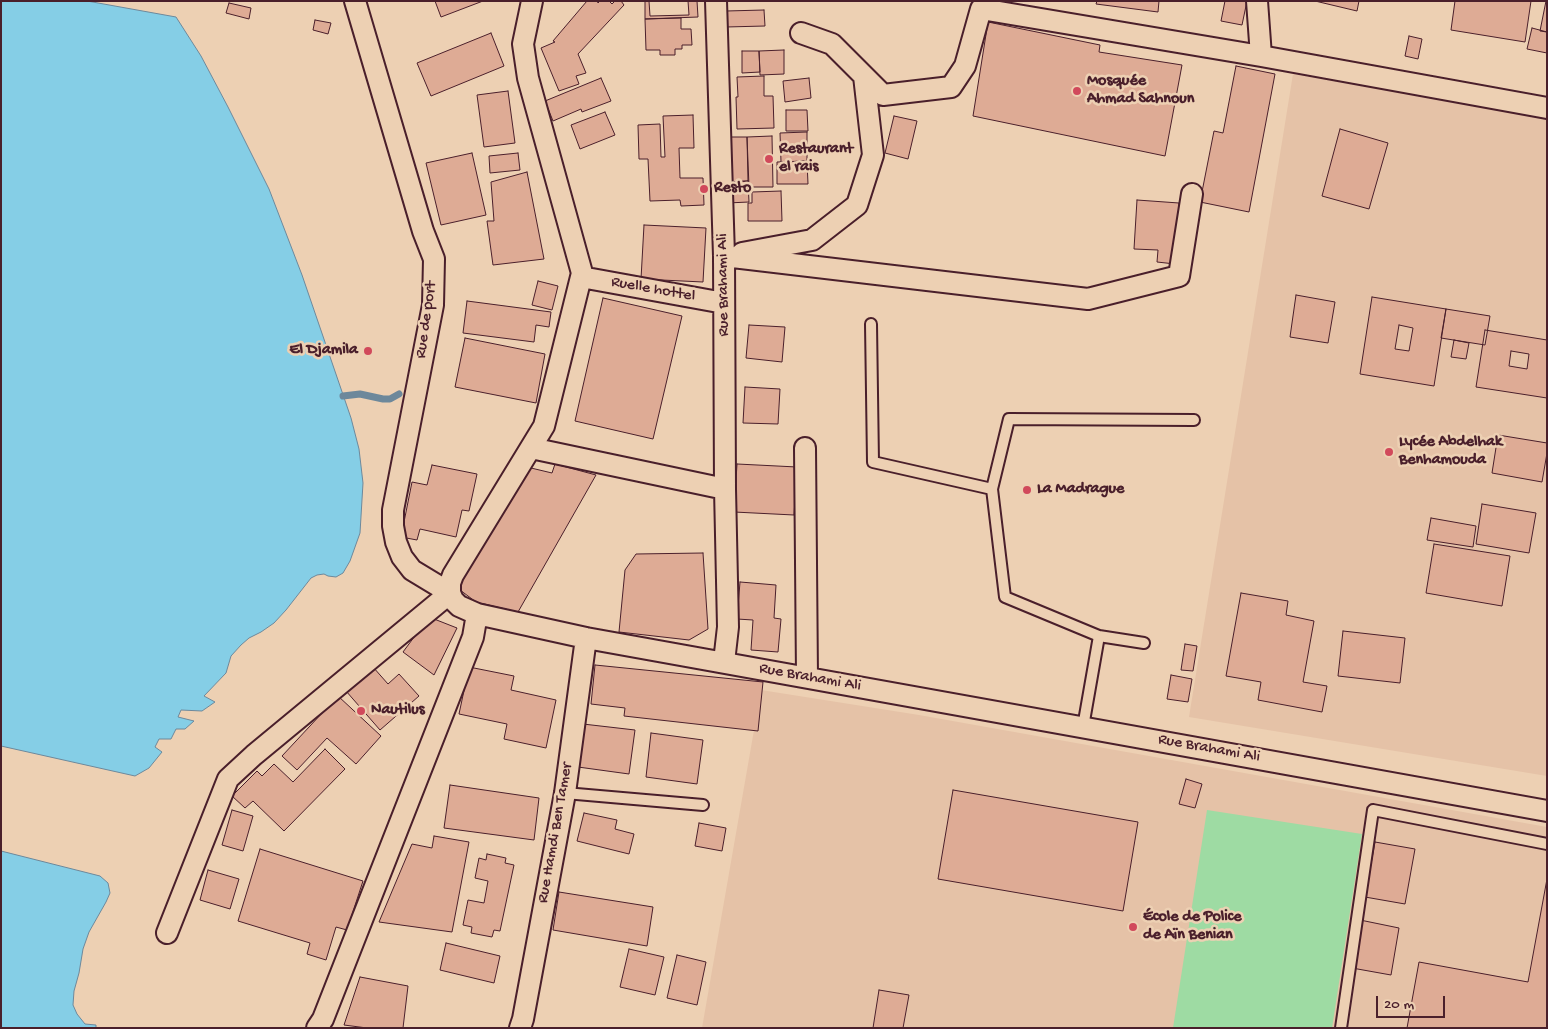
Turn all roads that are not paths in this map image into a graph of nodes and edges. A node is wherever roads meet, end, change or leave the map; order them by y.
1 (356, 1) edge
2 (532, 1) edge
3 (716, 1) edge
4 (1257, 1) edge
5 (801, 33) dead end
6 (1261, 56) junction
7 (864, 76) junction
8 (1547, 108) edge
9 (1192, 194) dead end
10 (724, 256) junction
11 (581, 277) junction
12 (724, 303) junction
13 (872, 324) dead end
14 (1194, 420) dead end
15 (530, 448) junction
16 (805, 448) dead end
17 (725, 489) junction
18 (992, 490) junction
19 (450, 593) junction
20 (477, 614) junction
21 (1099, 636) junction
22 (586, 638) junction
23 (1144, 644) dead end
24 (724, 662) junction
25 (807, 677) junction
26 (1083, 727) junction
27 (565, 793) junction
28 (703, 805) dead end
29 (1547, 811) edge
30 (1547, 844) edge
31 (167, 932) dead end
32 (317, 1028) edge
33 (520, 1028) edge
34 (1342, 1028) edge

1 - 19 street, Rue de port
2 - 11 street
3 - 10 street, Rue Brahami Ali
4 - 6 street
5 - 7 street
6 - 7 street
6 - 8 street
7 - 10 street
9 - 10 street
10 - 12 street, Rue Brahami Ali
11 - 12 street, Ruelle hottel
11 - 15 street
12 - 17 street, Rue Brahami Ali
13 - 18 lane
14 - 18 lane
15 - 17 street
15 - 19 street
16 - 25 street
17 - 24 street, Rue Brahami Ali
18 - 21 lane
19 - 20 street, Rue de port
19 - 31 street
20 - 22 street, Rue de port
20 - 32 street
21 - 23 lane
21 - 26 lane
22 - 24 street, Rue de port
22 - 27 street, Rue Hamdi Ben Tamer
24 - 25 street, Rue Brahami Ali
25 - 26 street, Rue Brahami Ali
26 - 29 street, Rue Brahami Ali
27 - 28 lane
27 - 33 street, Rue Hamdi Ben Tamer
30 - 34 lane

